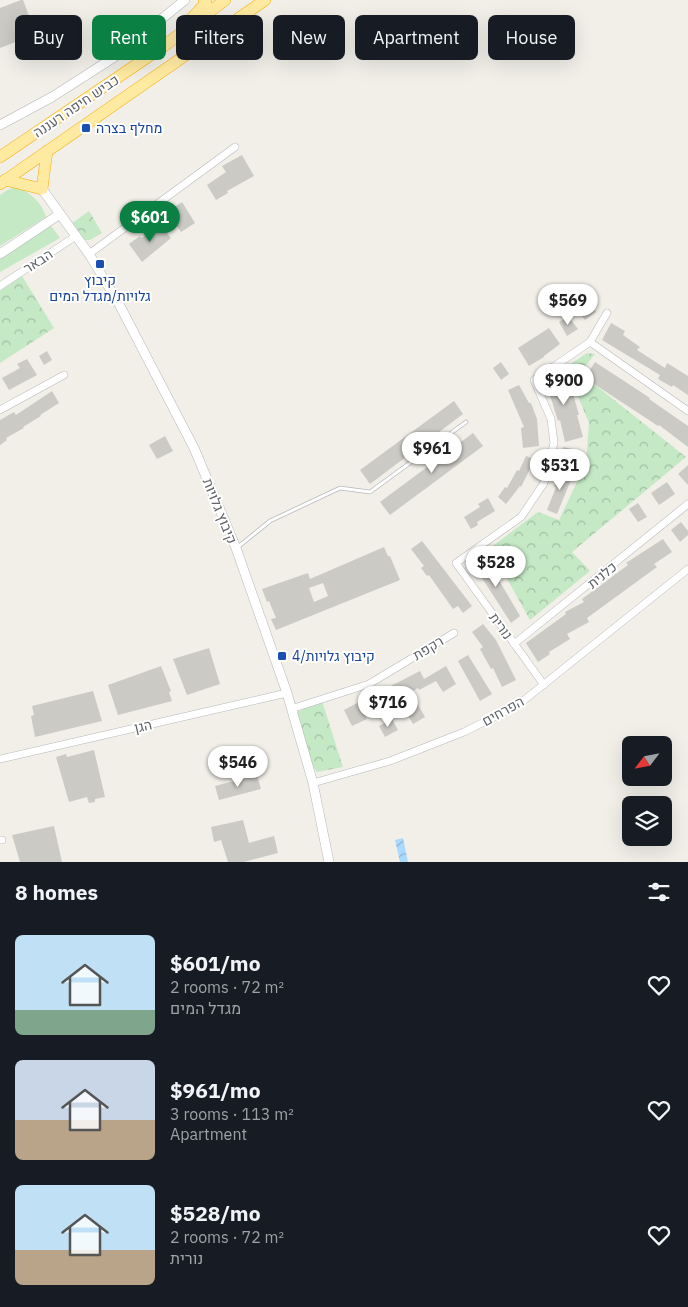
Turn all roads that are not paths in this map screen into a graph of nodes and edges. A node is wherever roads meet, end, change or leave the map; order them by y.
1 (185, 0) edge
2 (204, 0) edge
3 (225, 0) edge
4 (265, 0) edge
5 (166, 44) edge
6 (166, 44) edge
7 (144, 60) edge
8 (0, 125) edge
9 (234, 147) dead end
10 (48, 151) junction
11 (0, 158) edge
12 (3, 182) edge
13 (42, 189) junction
14 (60, 214) junction
15 (76, 236) junction
16 (0, 254) edge
17 (89, 254) junction
18 (0, 286) edge
19 (607, 313) dead end
20 (590, 342) junction
21 (64, 375) dead end
22 (0, 410) edge
23 (688, 410) edge
24 (466, 422) dead end
25 (688, 504) edge
26 (236, 548) junction
27 (688, 569) edge
28 (454, 633) dead end
29 (514, 644) junction
30 (544, 685) junction
31 (287, 693) junction
32 (292, 709) junction
33 (0, 759) edge
34 (313, 783) junction
35 (329, 862) edge

1 - 8 street
2 - 5 highway
3 - 6 highway, כביש חיפה רעננה
4 - 10 highway, כביש חיפה רעננה
7 - 11 highway, כביש חיפה רעננה
9 - 17 street
10 - 12 highway, כביש חיפה רעננה
10 - 13 highway
12 - 13 highway
13 - 14 street, קיבוץ גלויות
14 - 15 street, קיבוץ גלויות
14 - 16 street
15 - 17 street, קיבוץ גלויות
15 - 18 street, הבאר
17 - 26 street, קיבוץ גלויות
19 - 20 street, נורית
20 - 23 street
20 - 29 street, נורית
21 - 22 street
24 - 26 lane
25 - 29 street, כלנית
26 - 31 street, קיבוץ גלויות
27 - 30 street, הפרחים
28 - 32 street, רקפת
29 - 30 street, נורית
30 - 34 street, הפרחים
31 - 32 street, קיבוץ גלויות
31 - 33 street, הגן
32 - 34 street, קיבוץ גלויות
34 - 35 street, קיבוץ גלויות

